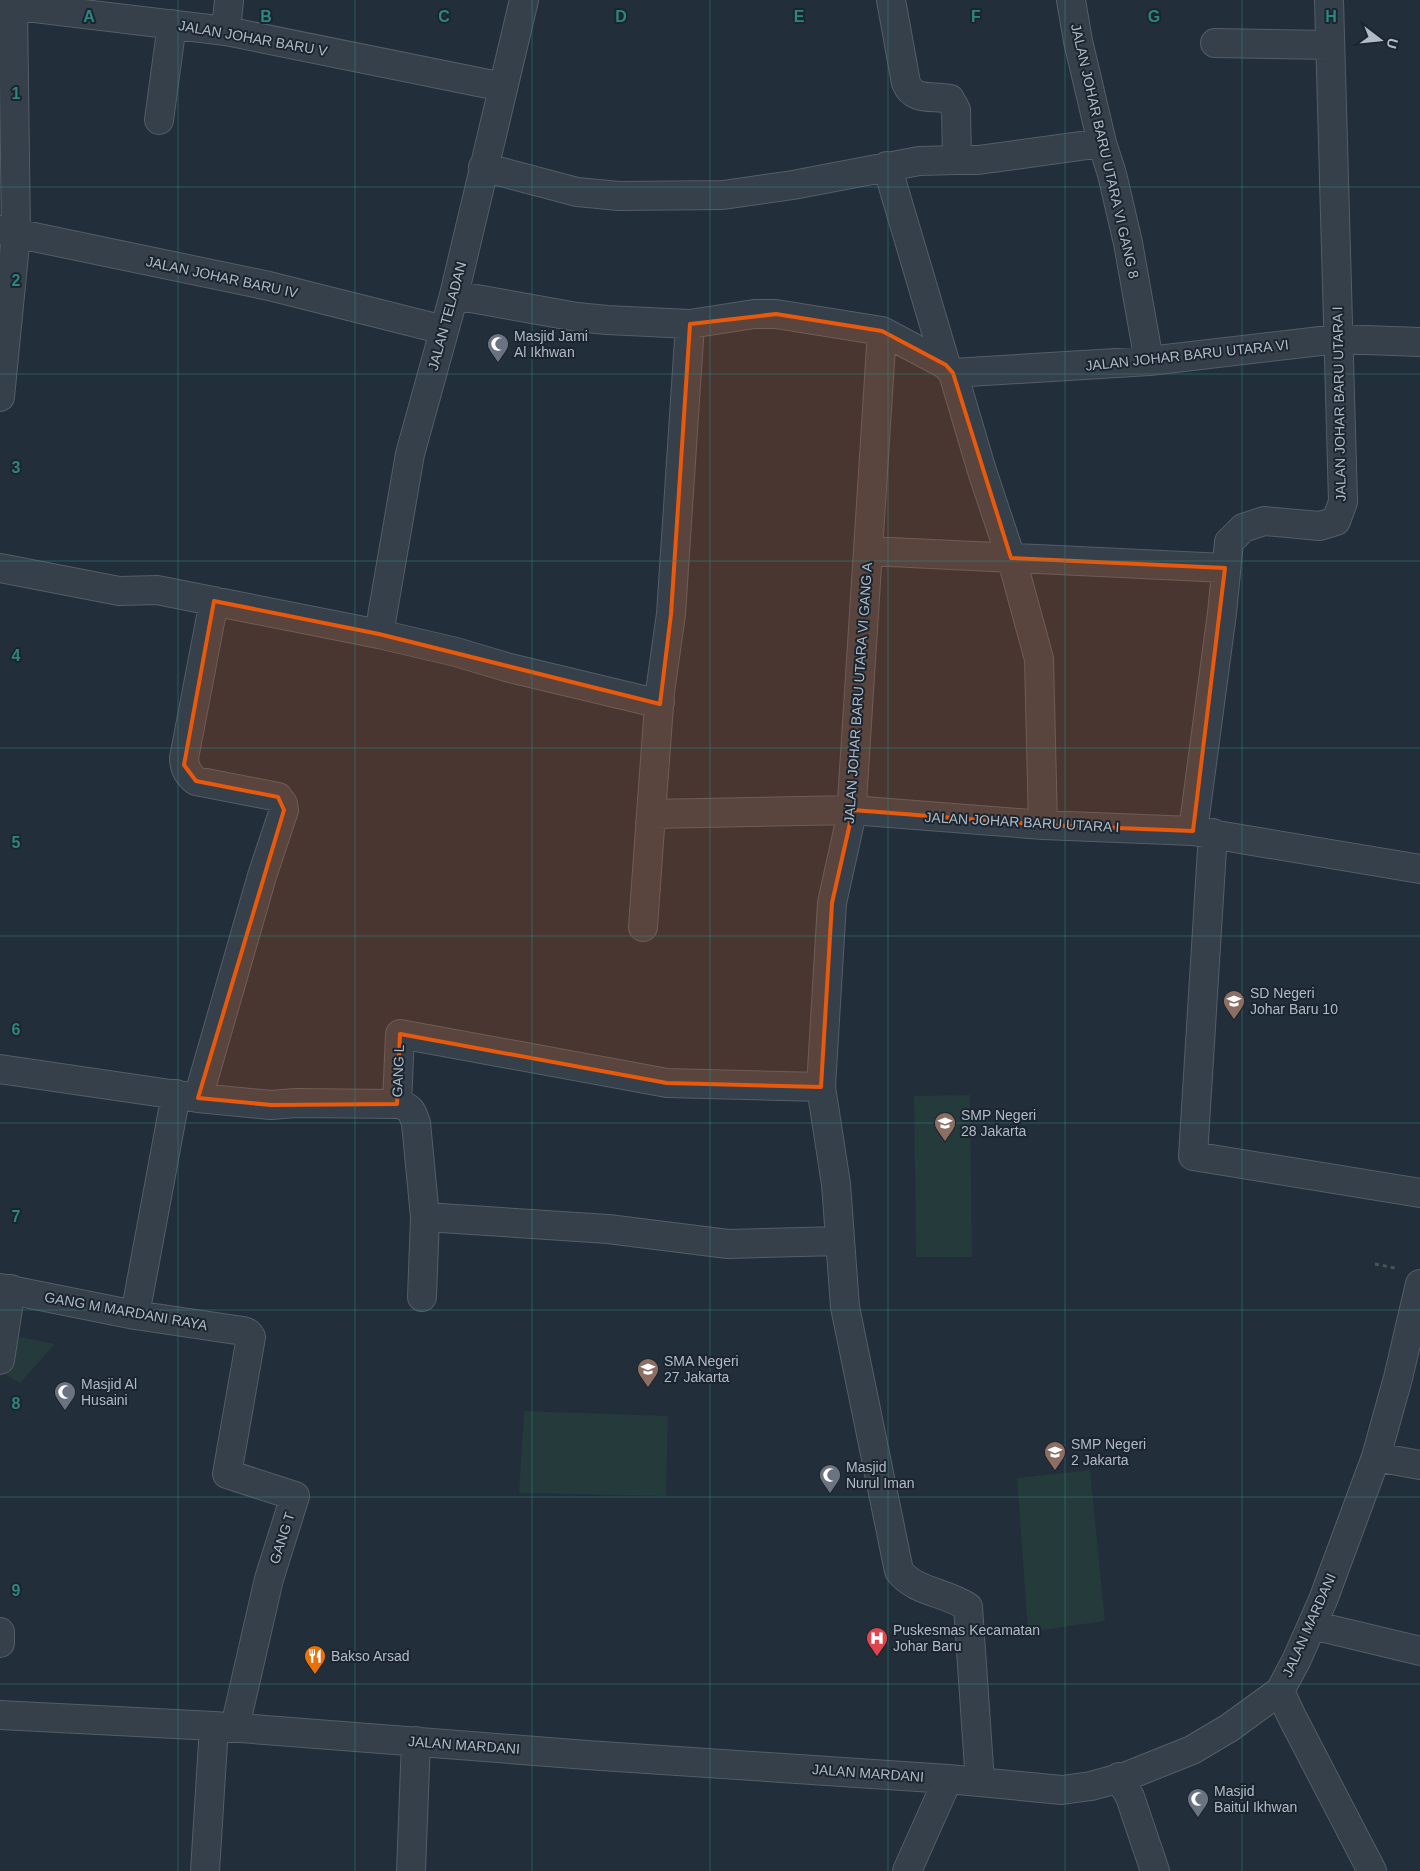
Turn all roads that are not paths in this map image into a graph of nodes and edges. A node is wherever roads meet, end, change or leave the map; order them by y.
1 (229, 0) edge
2 (524, 0) edge
3 (891, 0) edge
4 (1072, 0) edge
5 (1329, 0) edge
6 (6, 5) edge
7 (172, 24) junction
8 (226, 31) junction
9 (1215, 43) dead end
10 (1330, 45) junction
11 (503, 87) junction
12 (159, 120) dead end
13 (1102, 144) junction
14 (957, 160) junction
15 (886, 166) junction
16 (483, 168) junction
17 (8, 232) edge
18 (454, 295) junction
19 (690, 324) junction
20 (444, 330) junction
21 (882, 331) junction
22 (1338, 339) junction
23 (1420, 342) edge
24 (1149, 361) junction
25 (949, 369) junction
26 (0, 397) edge
27 (869, 551) junction
28 (1011, 558) junction
29 (0, 568) edge
30 (1225, 568) junction
31 (214, 601) junction
32 (379, 634) junction
33 (660, 702) junction
34 (851, 810) junction
35 (651, 814) junction
36 (1042, 825) junction
37 (1203, 832) junction
38 (1420, 869) edge
39 (643, 927) dead end
40 (0, 1069) edge
41 (822, 1087) junction
42 (187, 1096) junction
43 (397, 1104) junction
44 (1420, 1193) edge
45 (425, 1217) junction
46 (840, 1241) junction
47 (1420, 1284) edge
48 (6, 1289) edge
49 (422, 1297) dead end
50 (135, 1316) junction
51 (251, 1337) joint
52 (0, 1360) edge
53 (1376, 1458) junction
54 (1420, 1465) edge
55 (1312, 1625) junction
56 (0, 1632) edge
57 (0, 1644) edge
58 (1420, 1651) edge
59 (1280, 1691) junction
60 (0, 1716) edge
61 (224, 1726) junction
62 (416, 1741) junction
63 (1119, 1778) junction
64 (948, 1779) junction
65 (980, 1782) junction
66 (205, 1871) edge
67 (410, 1871) edge
68 (907, 1871) edge
69 (1156, 1871) edge
70 (1372, 1871) edge

1 - 8 street
2 - 11 street, JALAN TELADAN
3 - 14 street
4 - 13 street, JALAN JOHAR BARU UTARA VI GANG 8
5 - 10 street, JALAN JOHAR BARU UTARA I
6 - 7 street, JALAN JOHAR BARU V
6 - 17 street
7 - 8 street, JALAN JOHAR BARU V
7 - 12 street
8 - 11 street, JALAN JOHAR BARU V
9 - 10 street
10 - 22 street, JALAN JOHAR BARU UTARA I
11 - 16 street, JALAN TELADAN
13 - 14 street
13 - 24 street, JALAN JOHAR BARU UTARA VI GANG 8
14 - 15 street
15 - 16 street
15 - 25 street
16 - 18 street, JALAN TELADAN
17 - 20 street, JALAN JOHAR BARU IV
17 - 26 street
18 - 19 street
18 - 20 street, JALAN TELADAN
19 - 21 street
19 - 33 street
20 - 32 street, JALAN TELADAN
21 - 25 street
21 - 27 street, JALAN JOHAR BARU UTARA VI GANG A
22 - 23 street, JALAN JOHAR BARU UTARA VI
22 - 24 street, JALAN JOHAR BARU UTARA VI
22 - 30 street, JALAN JOHAR BARU UTARA I
24 - 25 street, JALAN JOHAR BARU UTARA VI
25 - 28 street
27 - 28 street
27 - 34 street, JALAN JOHAR BARU UTARA VI GANG A
28 - 30 street
28 - 36 street
29 - 31 street
30 - 37 street, JALAN JOHAR BARU UTARA I
31 - 32 street
31 - 42 street
32 - 33 street
33 - 35 street
34 - 35 street, JALAN JOHAR BARU UTARA I
34 - 36 street, JALAN JOHAR BARU UTARA I
34 - 41 street, JALAN JOHAR BARU UTARA VI GANG A
35 - 39 street
36 - 37 street, JALAN JOHAR BARU UTARA I
37 - 38 street, JALAN JOHAR BARU UTARA I
37 - 44 street
40 - 42 street, GANG L
41 - 43 street, GANG L
41 - 46 street, JALAN JOHAR BARU UTARA VI GANG A
42 - 43 street, GANG L
42 - 50 street
43 - 45 street
45 - 46 street
45 - 49 street
46 - 65 street, JALAN JOHAR BARU UTARA VI GANG A
47 - 53 street, JALAN MARDANI
48 - 50 street, GANG M MARDANI RAYA
48 - 52 street
50 - 51 street, GANG M MARDANI RAYA
51 - 61 street, GANG T
53 - 54 street
53 - 55 street, JALAN MARDANI
55 - 58 street
55 - 59 street, JALAN MARDANI
56 - 57 street
59 - 63 street, JALAN MARDANI
59 - 70 street
60 - 61 street, JALAN MARDANI
61 - 62 street, JALAN MARDANI
61 - 66 street
62 - 64 street, JALAN MARDANI
62 - 67 street
63 - 65 street, JALAN MARDANI
63 - 69 street
64 - 65 street, JALAN MARDANI
64 - 68 street

